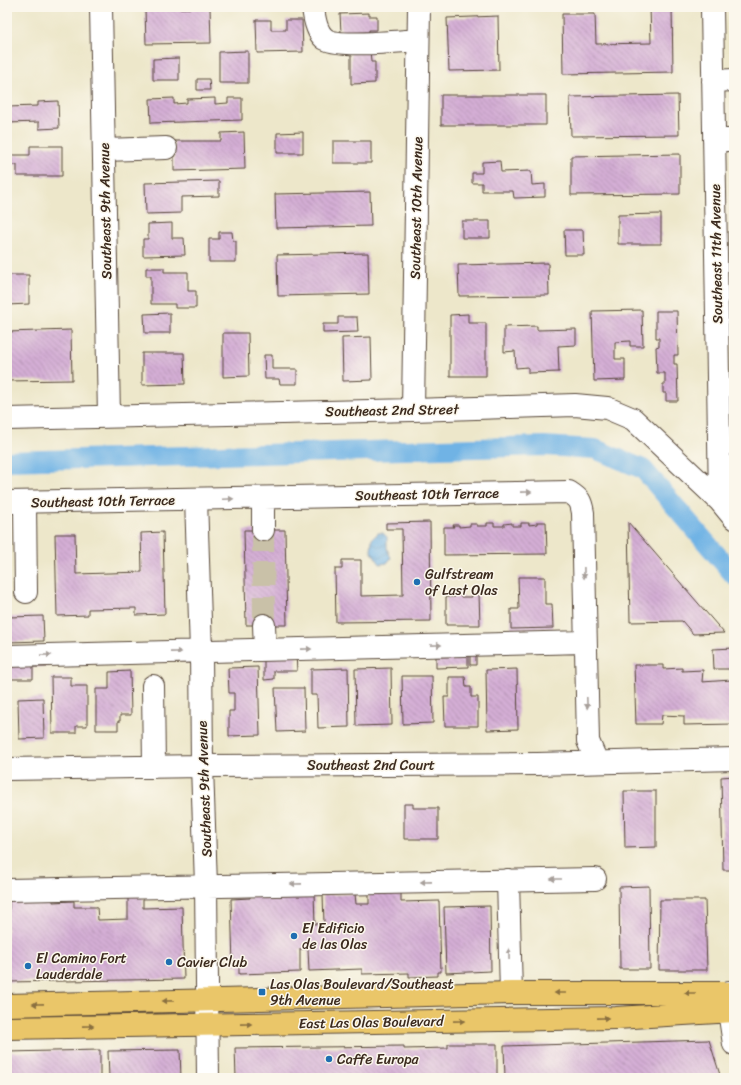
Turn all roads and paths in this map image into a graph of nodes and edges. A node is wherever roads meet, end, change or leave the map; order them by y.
1 (102, 7) edge
2 (313, 7) edge
3 (419, 7) edge
4 (712, 7) edge
5 (418, 40) junction
6 (724, 80) edge
7 (724, 140) edge
8 (166, 148) dead end
9 (104, 150) junction
10 (413, 410) junction
11 (109, 416) junction
12 (7, 419) edge
13 (263, 498) junction
14 (196, 500) junction
15 (720, 501) junction
16 (16, 502) edge
17 (734, 518) edge
18 (263, 530) tunnel mouth
19 (26, 592) dead end
20 (264, 625) tunnel mouth
21 (585, 642) junction
22 (265, 650) junction
23 (201, 651) junction
24 (7, 656) edge
25 (153, 686) dead end
26 (734, 759) edge
27 (597, 762) junction
28 (154, 766) junction
29 (202, 766) junction
30 (7, 770) edge
31 (595, 879) dead end
32 (508, 880) junction
33 (206, 885) junction
34 (7, 890) edge
35 (511, 993) junction
36 (207, 1000) junction
37 (732, 1002) edge
38 (7, 1005) edge
39 (207, 1024) junction
40 (7, 1028) edge
41 (734, 1044) edge
42 (208, 1078) edge

1 - 9 street, Southeast 9th Avenue
2 - 5 street
3 - 5 street, Southeast 10th Avenue
4 - 6 street, Southeast 11th Avenue
5 - 10 street, Southeast 10th Avenue
6 - 7 street, Southeast 11th Avenue
7 - 15 street, Southeast 11th Avenue
8 - 9 street
9 - 11 street, Southeast 9th Avenue
10 - 11 street, Southeast 2nd Street
10 - 15 street, Southeast 2nd Street
11 - 12 street, Southeast 2nd Street
14 -> 13 street, Southeast 10th Terrace
13 - 18 street
13 -> 21 street, Southeast 10th Terrace
14 - 16 street, Southeast 10th Terrace
14 - 23 street, Southeast 9th Avenue
15 - 17 street, Southeast 2nd Street
16 - 19 street
20 - 22 street
22 -> 21 street
21 -> 27 street, Southeast 10th Terrace
22 - 23 street
24 -> 23 street
23 - 29 street, Southeast 9th Avenue
25 - 28 street
26 - 27 street, Southeast 2nd Court
27 - 29 street, Southeast 2nd Court
28 - 29 street, Southeast 2nd Court
28 - 30 street, Southeast 2nd Court
29 - 33 street, Southeast 9th Avenue
31 -> 32 street
32 -> 33 street
35 -> 32 street
33 - 34 street
33 - 36 street, Southeast 9th Avenue
35 - 36 main road, East Las Olas Boulevard
37 -> 35 main road, East Las Olas Boulevard
36 -> 38 main road, East Las Olas Boulevard
36 - 39 street, Southeast 9th Avenue
39 -> 37 main road, East Las Olas Boulevard
37 - 41 street
40 -> 39 main road, East Las Olas Boulevard
39 - 42 street, Southeast 9th Avenue

